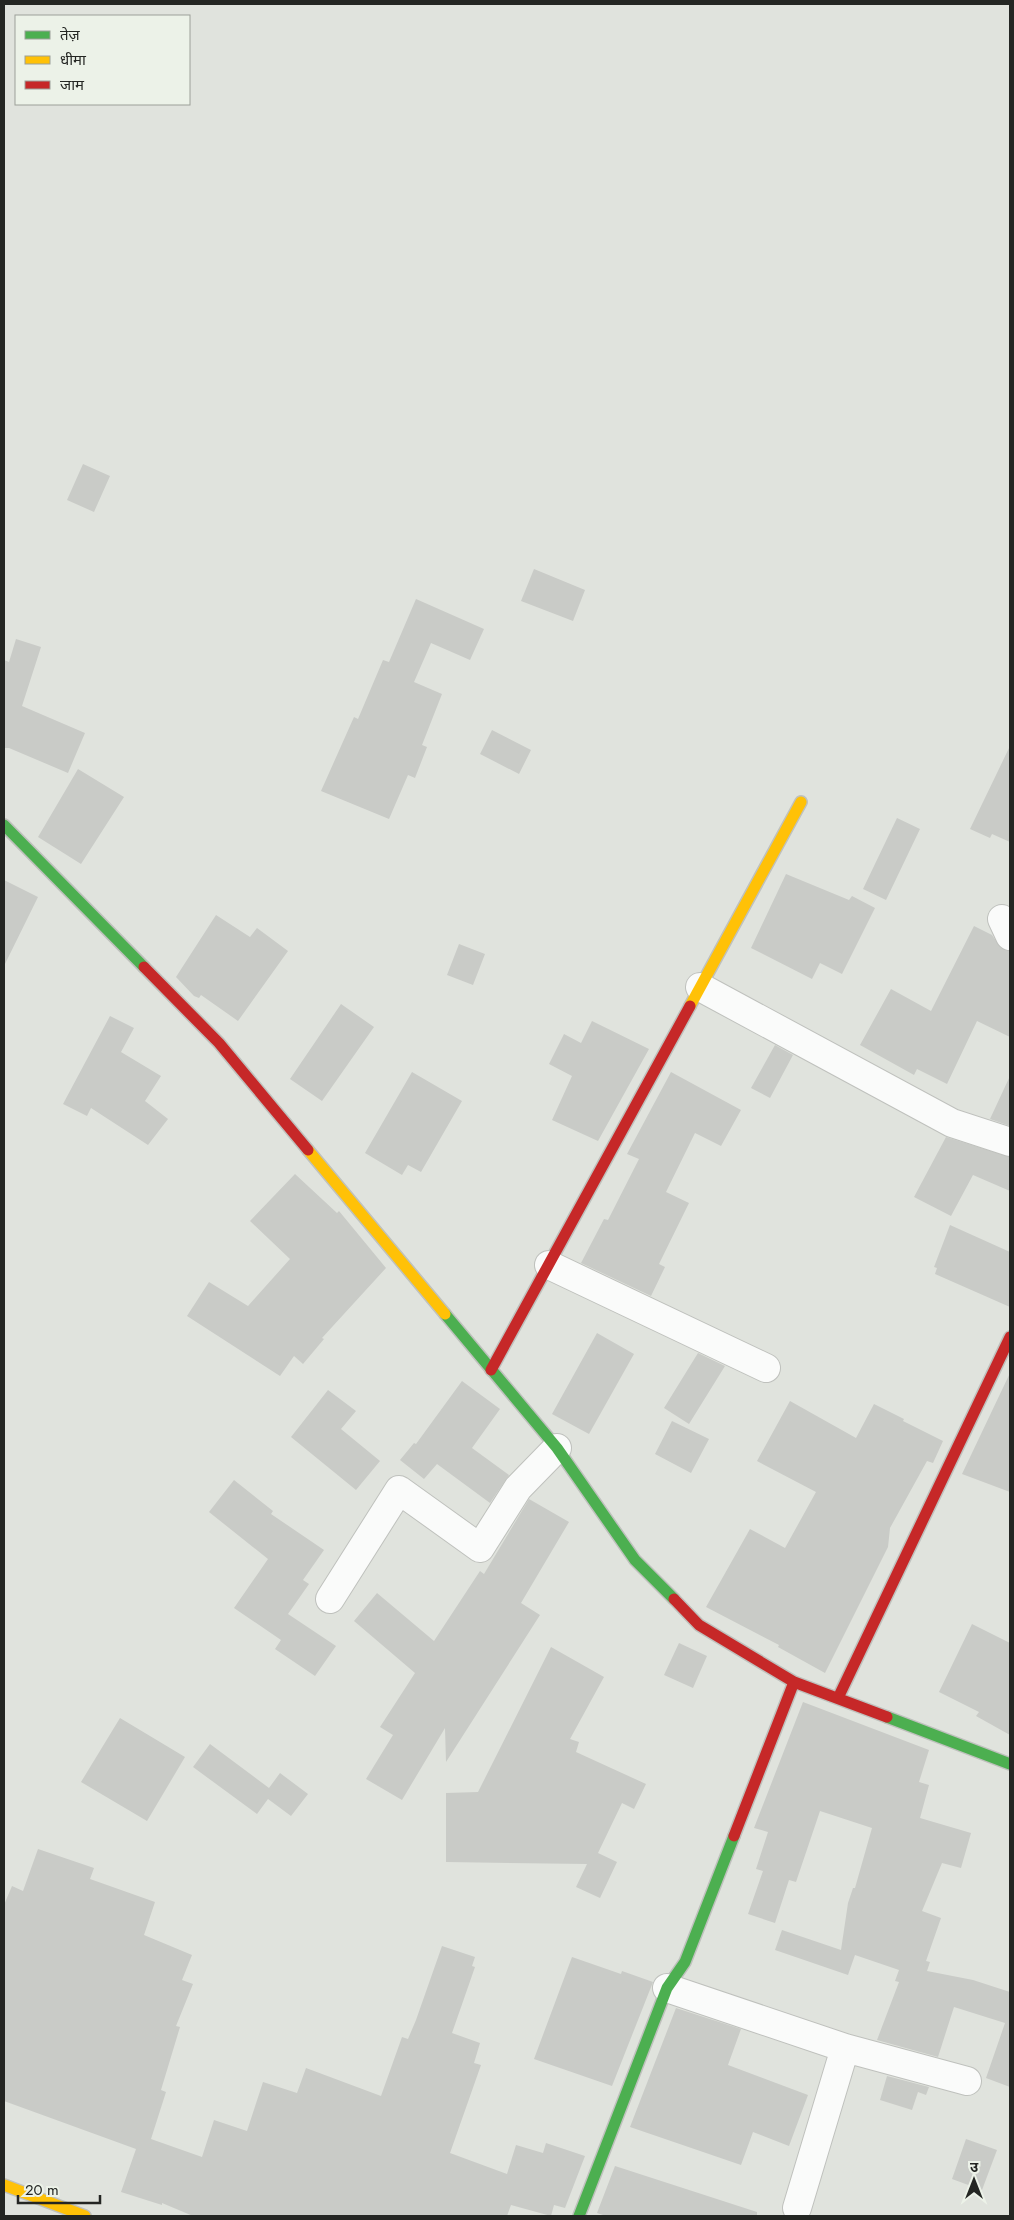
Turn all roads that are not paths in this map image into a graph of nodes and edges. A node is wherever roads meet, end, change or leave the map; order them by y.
1 (802, 802) dead end
2 (4, 825) edge
3 (700, 987) junction
4 (1010, 1142) edge
5 (548, 1265) junction
6 (1010, 1338) edge
7 (766, 1368) dead end
8 (491, 1370) junction
9 (557, 1448) junction
10 (330, 1599) dead end
11 (794, 1682) junction
12 (838, 1698) junction
13 (1010, 1764) edge
14 (667, 1988) junction
15 (845, 2048) junction
16 (967, 2081) dead end
17 (4, 2185) edge
18 (797, 2208) dead end
19 (85, 2216) edge
20 (579, 2216) edge

1 - 3 main road
2 - 8 main road
3 - 4 street
3 - 5 main road
5 - 7 street
5 - 8 main road
6 - 12 main road
8 - 9 main road
9 - 10 street
9 - 11 main road
11 - 12 main road
11 - 14 main road
12 - 13 main road
14 - 15 street
14 - 20 main road
15 - 16 street
15 - 18 street
17 - 19 main road

